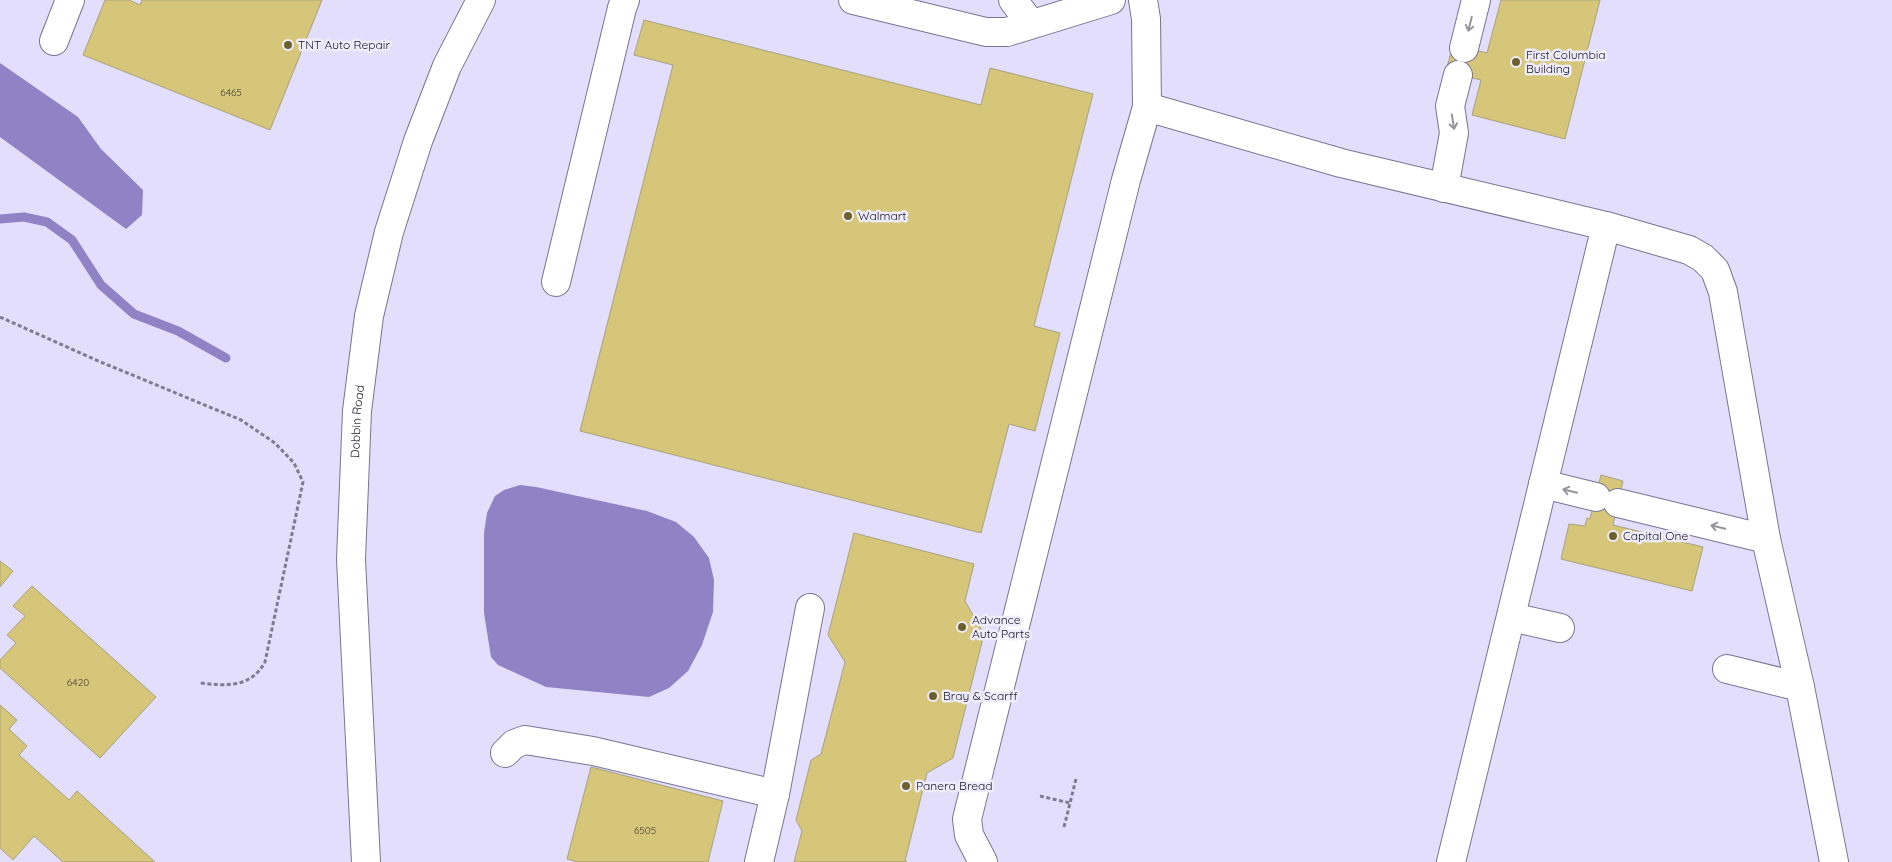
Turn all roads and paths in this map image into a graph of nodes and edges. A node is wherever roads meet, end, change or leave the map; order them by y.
1 (70, 0) edge
2 (481, 0) edge
3 (626, 0) edge
4 (853, 0) edge
5 (1013, 0) edge
6 (1111, 0) edge
7 (1144, 0) edge
8 (1476, 0) edge
9 (1031, 24) junction
10 (54, 41) dead end
11 (1464, 48) dead end
12 (1458, 75) dead end
13 (1147, 107) junction
14 (1444, 188) junction
15 (1606, 226) junction
16 (556, 282) dead end
17 (0, 317) edge
18 (1543, 484) junction
19 (1766, 539) junction
20 (810, 608) dead end
21 (1511, 617) junction
22 (1560, 628) dead end
23 (1727, 670) dead end
24 (200, 683) dead end
25 (1800, 687) junction
26 (505, 753) dead end
27 (1076, 779) dead end
28 (775, 794) junction
29 (1040, 796) dead end
30 (1070, 803) junction
31 (1064, 826) dead end
32 (366, 862) edge
33 (759, 862) edge
34 (983, 862) edge
35 (1451, 862) edge
36 (1834, 862) edge

1 - 10 street
2 - 32 street, Dobbin Road
3 - 16 street
4 - 9 street
5 - 9 street
6 - 9 street
7 - 13 street
8 -> 11 street
12 -> 14 street
13 - 14 street
13 - 34 street
14 - 15 street
15 - 18 street
15 - 19 street
17 - 24 path
19 -> 18 street
18 - 21 street
19 - 25 street
20 - 28 street
21 - 22 street
21 - 35 street
23 - 25 street
25 - 36 street
26 - 28 street
27 - 30 path
28 - 33 street
29 - 30 path
30 - 31 path

